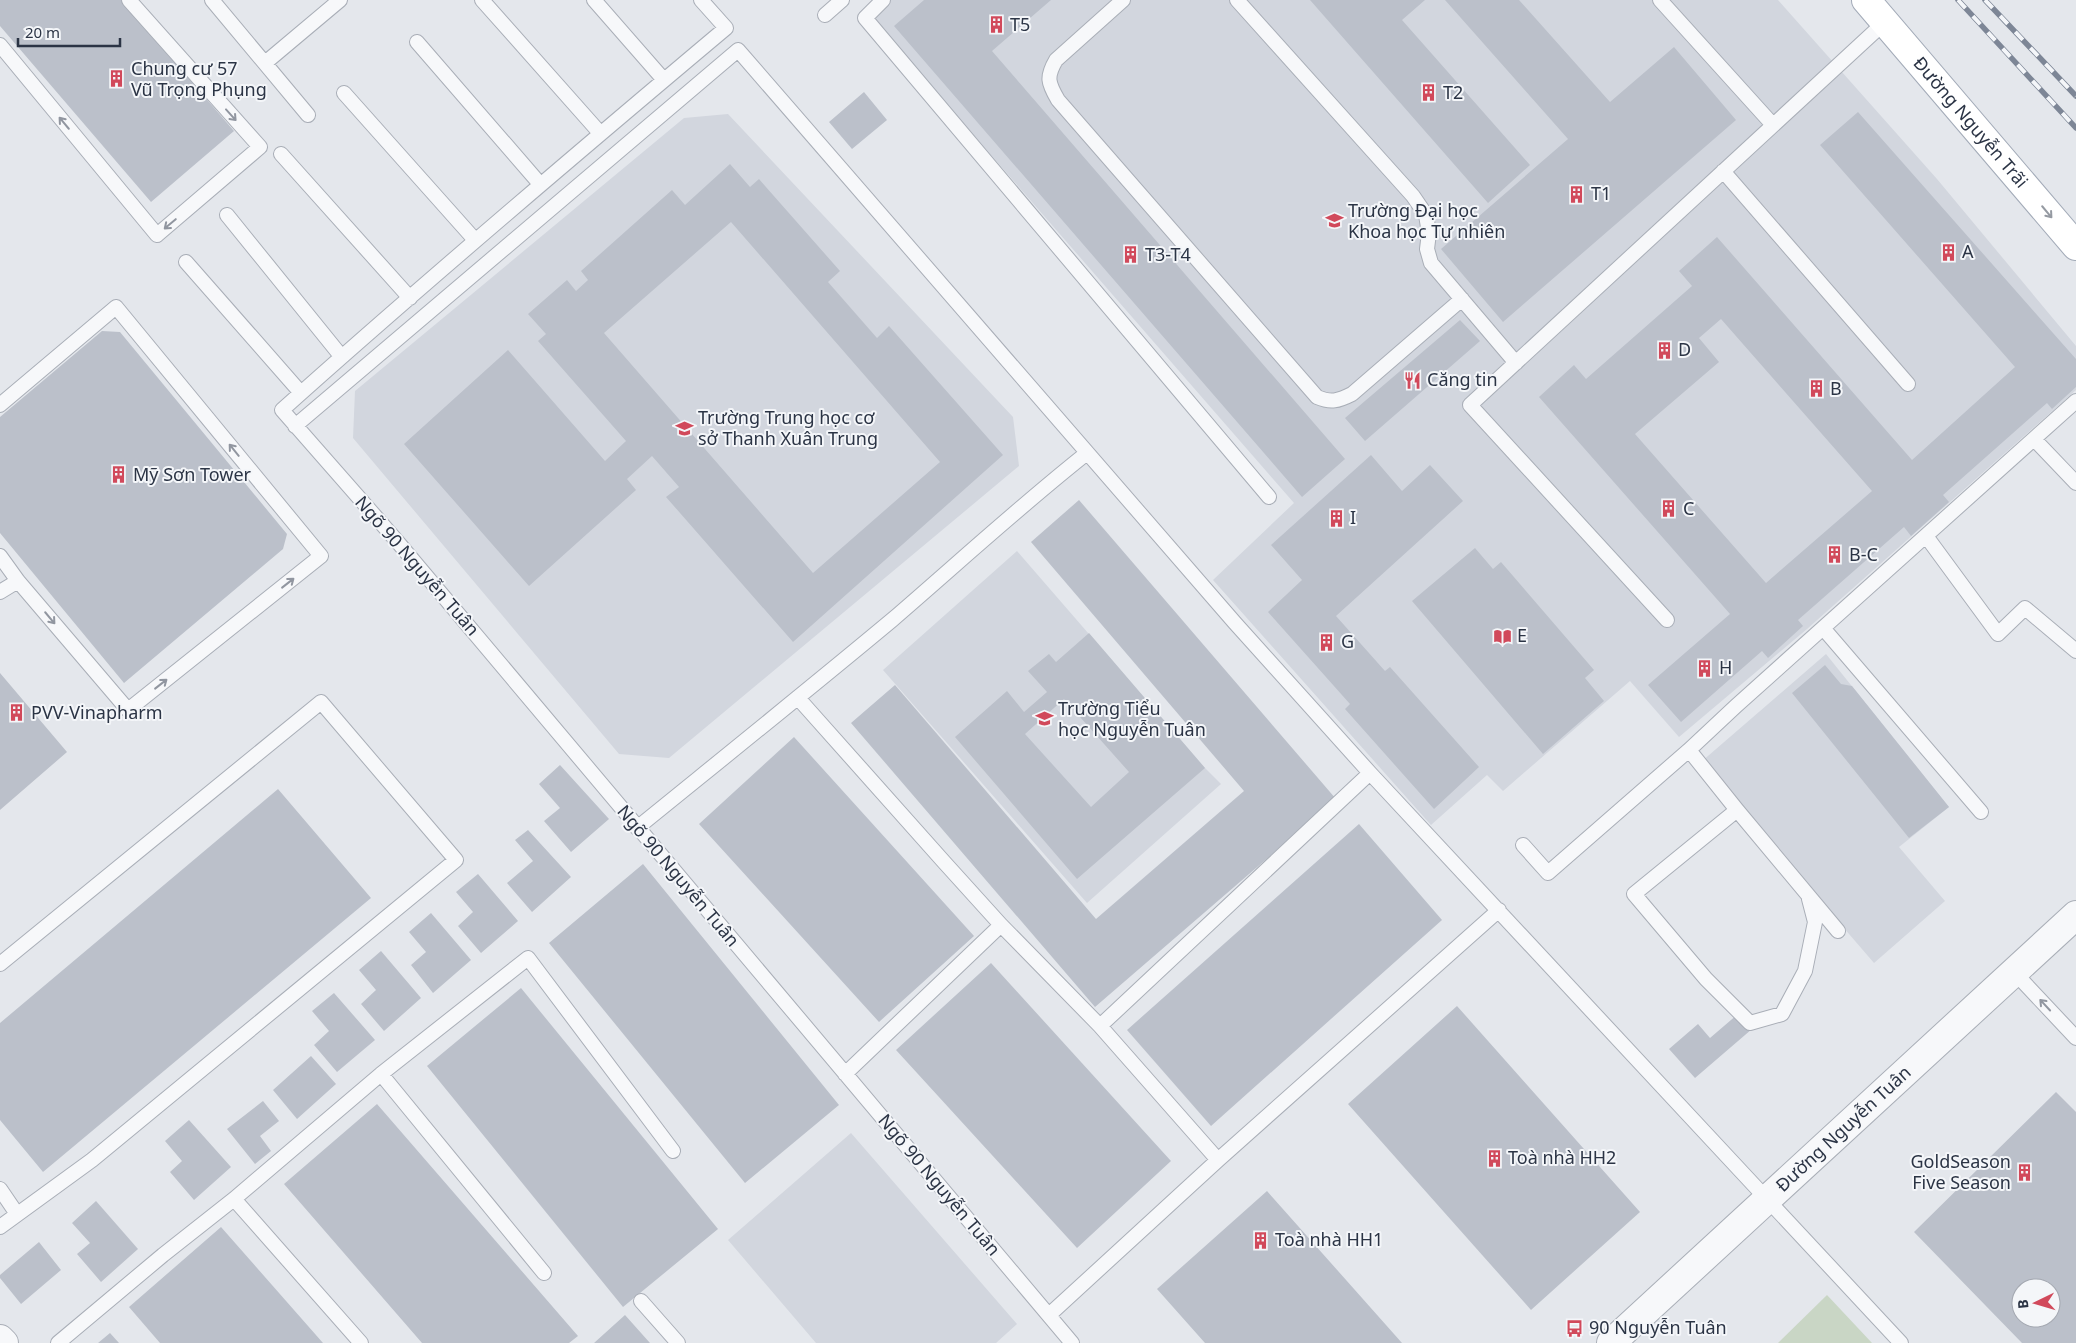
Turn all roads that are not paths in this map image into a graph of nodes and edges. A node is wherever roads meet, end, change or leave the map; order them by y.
1 (128, 0) edge
2 (212, 0) edge
3 (340, 0) edge
4 (482, 0) edge
5 (594, 0) edge
6 (702, 0) edge
7 (842, 0) edge
8 (883, 0) edge
9 (1123, 0) edge
10 (1237, 0) edge
11 (1660, 0) edge
12 (1866, 0) edge
13 (825, 16) dead end
14 (1885, 22) junction
15 (417, 42) dead end
16 (0, 45) edge
17 (265, 63) junction
18 (664, 80) junction
19 (344, 93) dead end
20 (308, 114) dead end
21 (1773, 126) junction
22 (600, 133) junction
23 (281, 154) dead end
24 (1723, 171) junction
25 (540, 184) junction
26 (227, 215) dead end
27 (475, 240) junction
28 (2076, 246) edge
29 (186, 262) dead end
30 (410, 298) junction
31 (1462, 299) junction
32 (341, 356) junction
33 (1516, 363) junction
34 (1908, 384) dead end
35 (301, 393) junction
36 (2076, 401) edge
37 (0, 405) edge
38 (295, 426) junction
39 (2034, 439) junction
40 (1087, 452) junction
41 (2076, 483) edge
42 (1269, 497) dead end
43 (1926, 536) junction
44 (0, 556) edge
45 (18, 581) junction
46 (0, 592) edge
47 (1666, 620) dead end
48 (1823, 628) junction
49 (2076, 651) edge
50 (798, 698) junction
51 (1689, 750) junction
52 (1370, 773) junction
53 (1736, 810) junction
54 (1981, 812) dead end
55 (637, 828) junction
56 (1523, 844) dead end
57 (1809, 897) junction
58 (1499, 910) junction
59 (2076, 915) edge
60 (1001, 925) junction
61 (1838, 931) dead end
62 (0, 964) edge
63 (2014, 972) junction
64 (1100, 1026) junction
65 (2076, 1038) edge
66 (382, 1074) junction
67 (845, 1074) junction
68 (673, 1151) dead end
69 (1218, 1160) junction
70 (0, 1189) edge
71 (234, 1199) junction
72 (1767, 1199) junction
73 (17, 1214) junction
74 (0, 1227) edge
75 (544, 1273) dead end
76 (641, 1301) dead end
77 (1048, 1315) junction
78 (0, 1339) edge
79 (4, 1343) edge
80 (58, 1343) edge
81 (361, 1343) edge
82 (678, 1343) edge
83 (1072, 1343) edge
84 (1611, 1343) edge
85 (1900, 1343) edge

1 -> 16 lane
2 - 17 lane
3 - 17 lane
4 - 22 lane
5 - 18 lane
6 - 18 lane
7 - 13 lane
8 - 42 lane
9 - 31 lane
10 - 31 lane
11 - 21 lane
12 - 14 main road, Đường Nguyễn Trãi
14 - 21 lane
14 -> 28 main road, Đường Nguyễn Trãi
15 - 25 lane
17 - 20 lane
18 - 22 lane
19 - 27 lane
21 - 24 lane
22 - 25 lane
23 - 30 lane
24 - 33 lane
24 - 34 lane
25 - 27 lane
26 - 32 lane
27 - 30 lane
29 - 35 lane
30 - 32 lane
31 - 33 lane
32 - 35 lane
33 - 47 lane
35 - 38 lane, Ngõ 90 Nguyễn Tuân
36 - 39 lane
45 -> 37 lane
38 - 40 lane
38 - 55 lane, Ngõ 90 Nguyễn Tuân
39 - 41 lane
39 - 43 lane
40 - 50 lane
40 - 52 lane
43 - 48 lane
43 - 49 lane
44 - 45 lane
45 - 46 lane
48 - 51 lane
48 - 54 lane
50 - 55 lane
50 - 60 lane
51 - 53 lane
51 - 56 lane
52 - 58 lane
52 - 64 lane
53 - 57 lane
53 - 57 lane
55 - 67 lane, Ngõ 90 Nguyễn Tuân
57 - 61 lane
58 - 69 lane
58 - 72 lane
59 - 63 street, Đường Nguyễn Tuân
60 - 64 lane
60 - 67 lane
62 - 73 lane
65 -> 63 lane
63 - 72 street, Đường Nguyễn Tuân
64 - 69 lane
66 - 68 lane
66 - 71 lane
66 - 75 lane
67 - 77 lane, Ngõ 90 Nguyễn Tuân
69 - 77 lane
70 - 73 lane
71 - 80 lane
71 - 81 lane
72 - 84 street, Đường Nguyễn Tuân
72 - 85 lane
73 - 74 lane
76 - 82 lane
77 - 83 lane, Ngõ 90 Nguyễn Tuân
78 - 79 street

